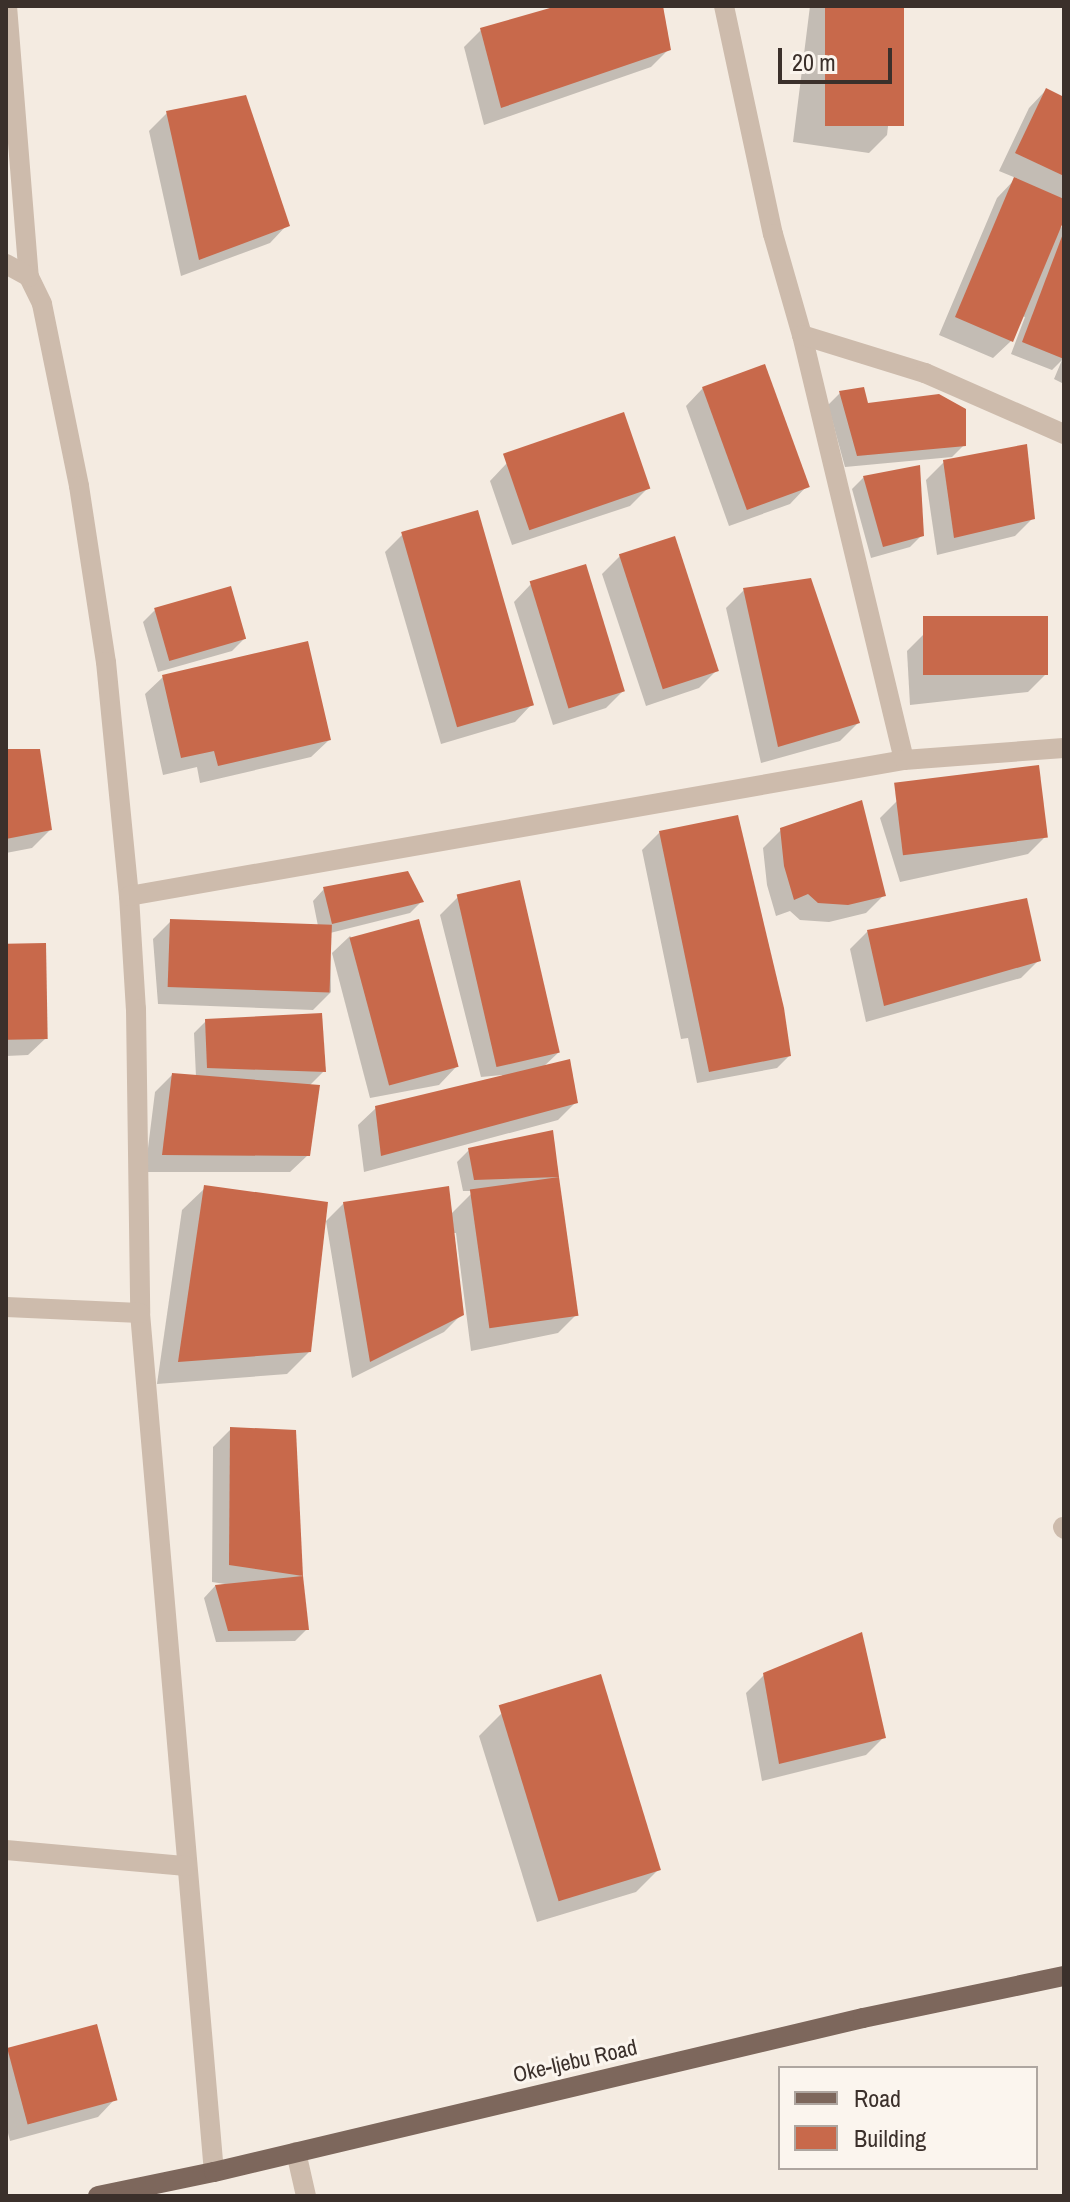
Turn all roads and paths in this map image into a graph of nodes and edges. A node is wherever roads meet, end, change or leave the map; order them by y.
1 (7, 6) edge
2 (724, 6) edge
3 (6, 264) edge
4 (29, 277) junction
5 (802, 335) junction
6 (1064, 434) edge
7 (1064, 748) edge
8 (904, 760) junction
9 (129, 896) junction
10 (6, 1307) edge
11 (140, 1313) junction
12 (6, 1850) edge
13 (186, 1866) junction
14 (1064, 1976) edge
15 (296, 2152) junction
16 (214, 2172) junction
17 (98, 2196) edge
18 (306, 2196) edge

1 - 4 street
2 - 5 street
3 - 4 street
4 - 9 street
5 - 6 street
5 - 8 street
7 - 8 street
8 - 9 street
9 - 11 street
10 - 11 street
11 - 13 street
12 - 13 street
13 - 16 street
14 - 15 main road, Oke-Ijebu Road
15 - 16 main road, Oke-Ijebu Road
15 - 18 street
16 - 17 main road, Oke-Ijebu Road

